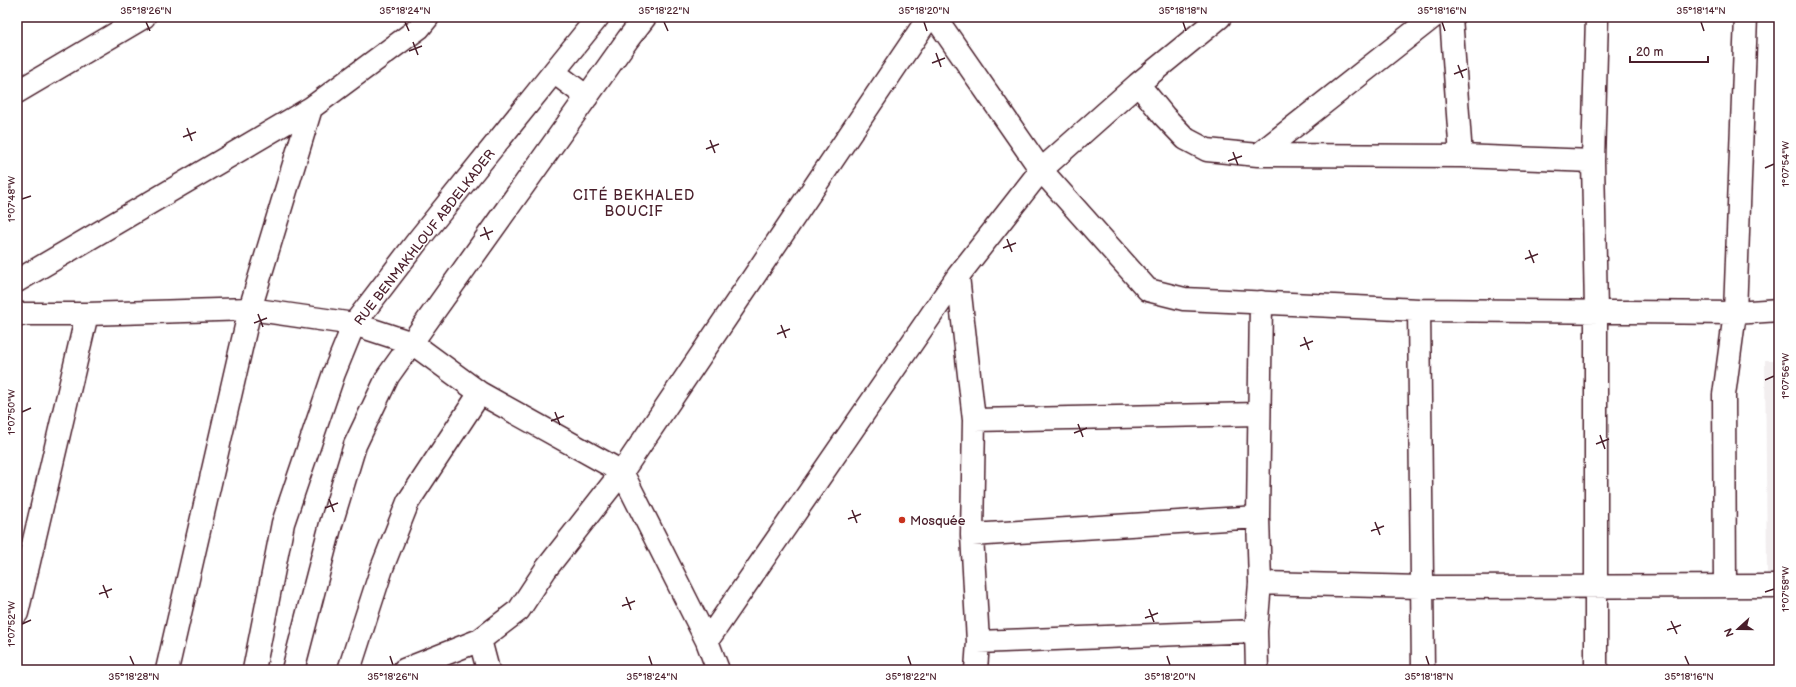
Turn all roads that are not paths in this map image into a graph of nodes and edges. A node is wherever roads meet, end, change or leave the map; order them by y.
1 (144, 17) edge
2 (428, 17) edge
3 (598, 17) edge
4 (645, 17) edge
5 (929, 17) edge
6 (935, 17) edge
7 (1220, 17) edge
8 (1433, 17) edge
9 (1451, 17) edge
10 (1596, 17) edge
11 (1746, 17) edge
12 (555, 73) junction
13 (1138, 84) junction
14 (17, 92) edge
15 (587, 97) junction
16 (311, 108) junction
17 (1258, 155) junction
18 (1461, 156) junction
19 (1593, 161) junction
20 (1041, 170) junction
21 (958, 276) junction
22 (17, 281) edge
23 (1261, 302) junction
24 (250, 309) junction
25 (1419, 310) junction
26 (1596, 310) junction
27 (1779, 310) edge
28 (1735, 313) junction
29 (17, 314) edge
30 (87, 314) junction
31 (354, 324) junction
32 (412, 343) junction
33 (480, 393) junction
34 (1258, 414) junction
35 (974, 420) junction
36 (622, 472) junction
37 (1258, 517) junction
38 (972, 535) junction
39 (1260, 583) junction
40 (1724, 586) junction
41 (1779, 586) edge
42 (1421, 587) junction
43 (1597, 587) junction
44 (17, 613) edge
45 (1256, 631) junction
46 (480, 640) junction
47 (707, 641) junction
48 (978, 642) junction
49 (167, 670) edge
50 (254, 670) edge
51 (293, 670) edge
52 (349, 670) edge
53 (404, 670) edge
54 (488, 670) edge
55 (718, 670) edge
56 (976, 670) edge
57 (1257, 670) edge
58 (1423, 670) edge
59 (1596, 670) edge

1 - 14 street
2 - 16 street
3 - 12 street, RUE BENMAKHLOUF ABDELKADER
4 - 15 street
5 - 36 street
6 - 20 street
7 - 13 street
8 - 17 street
9 - 18 street
10 - 19 street
11 - 28 street
12 - 15 street
12 - 31 street, RUE BENMAKHLOUF ABDELKADER
13 - 17 street
13 - 20 street
15 - 32 street
16 - 22 street
16 - 24 street
17 - 18 street
18 - 19 street
19 - 26 street
20 - 21 street
20 - 23 street
21 - 35 street
21 - 47 street
23 - 25 street
23 - 34 street
24 - 30 street
24 - 31 street
24 - 49 street
25 - 26 street
25 - 42 street
26 - 28 street
26 - 43 street
27 - 28 street
28 - 40 street
29 - 30 street
30 - 44 street
31 - 32 street
31 - 50 street, RUE BENMAKHLOUF ABDELKADER
32 - 33 street
32 - 51 street
33 - 36 street
33 - 52 street
34 - 35 street
34 - 37 street
35 - 38 street
36 - 46 street
36 - 47 street
37 - 38 street
37 - 39 street
38 - 48 street
39 - 42 street
39 - 45 street
40 - 41 street
40 - 43 street
42 - 43 street
42 - 58 street
43 - 59 street
45 - 48 street
45 - 57 street
46 - 53 street
46 - 54 street
47 - 55 street
48 - 56 street

